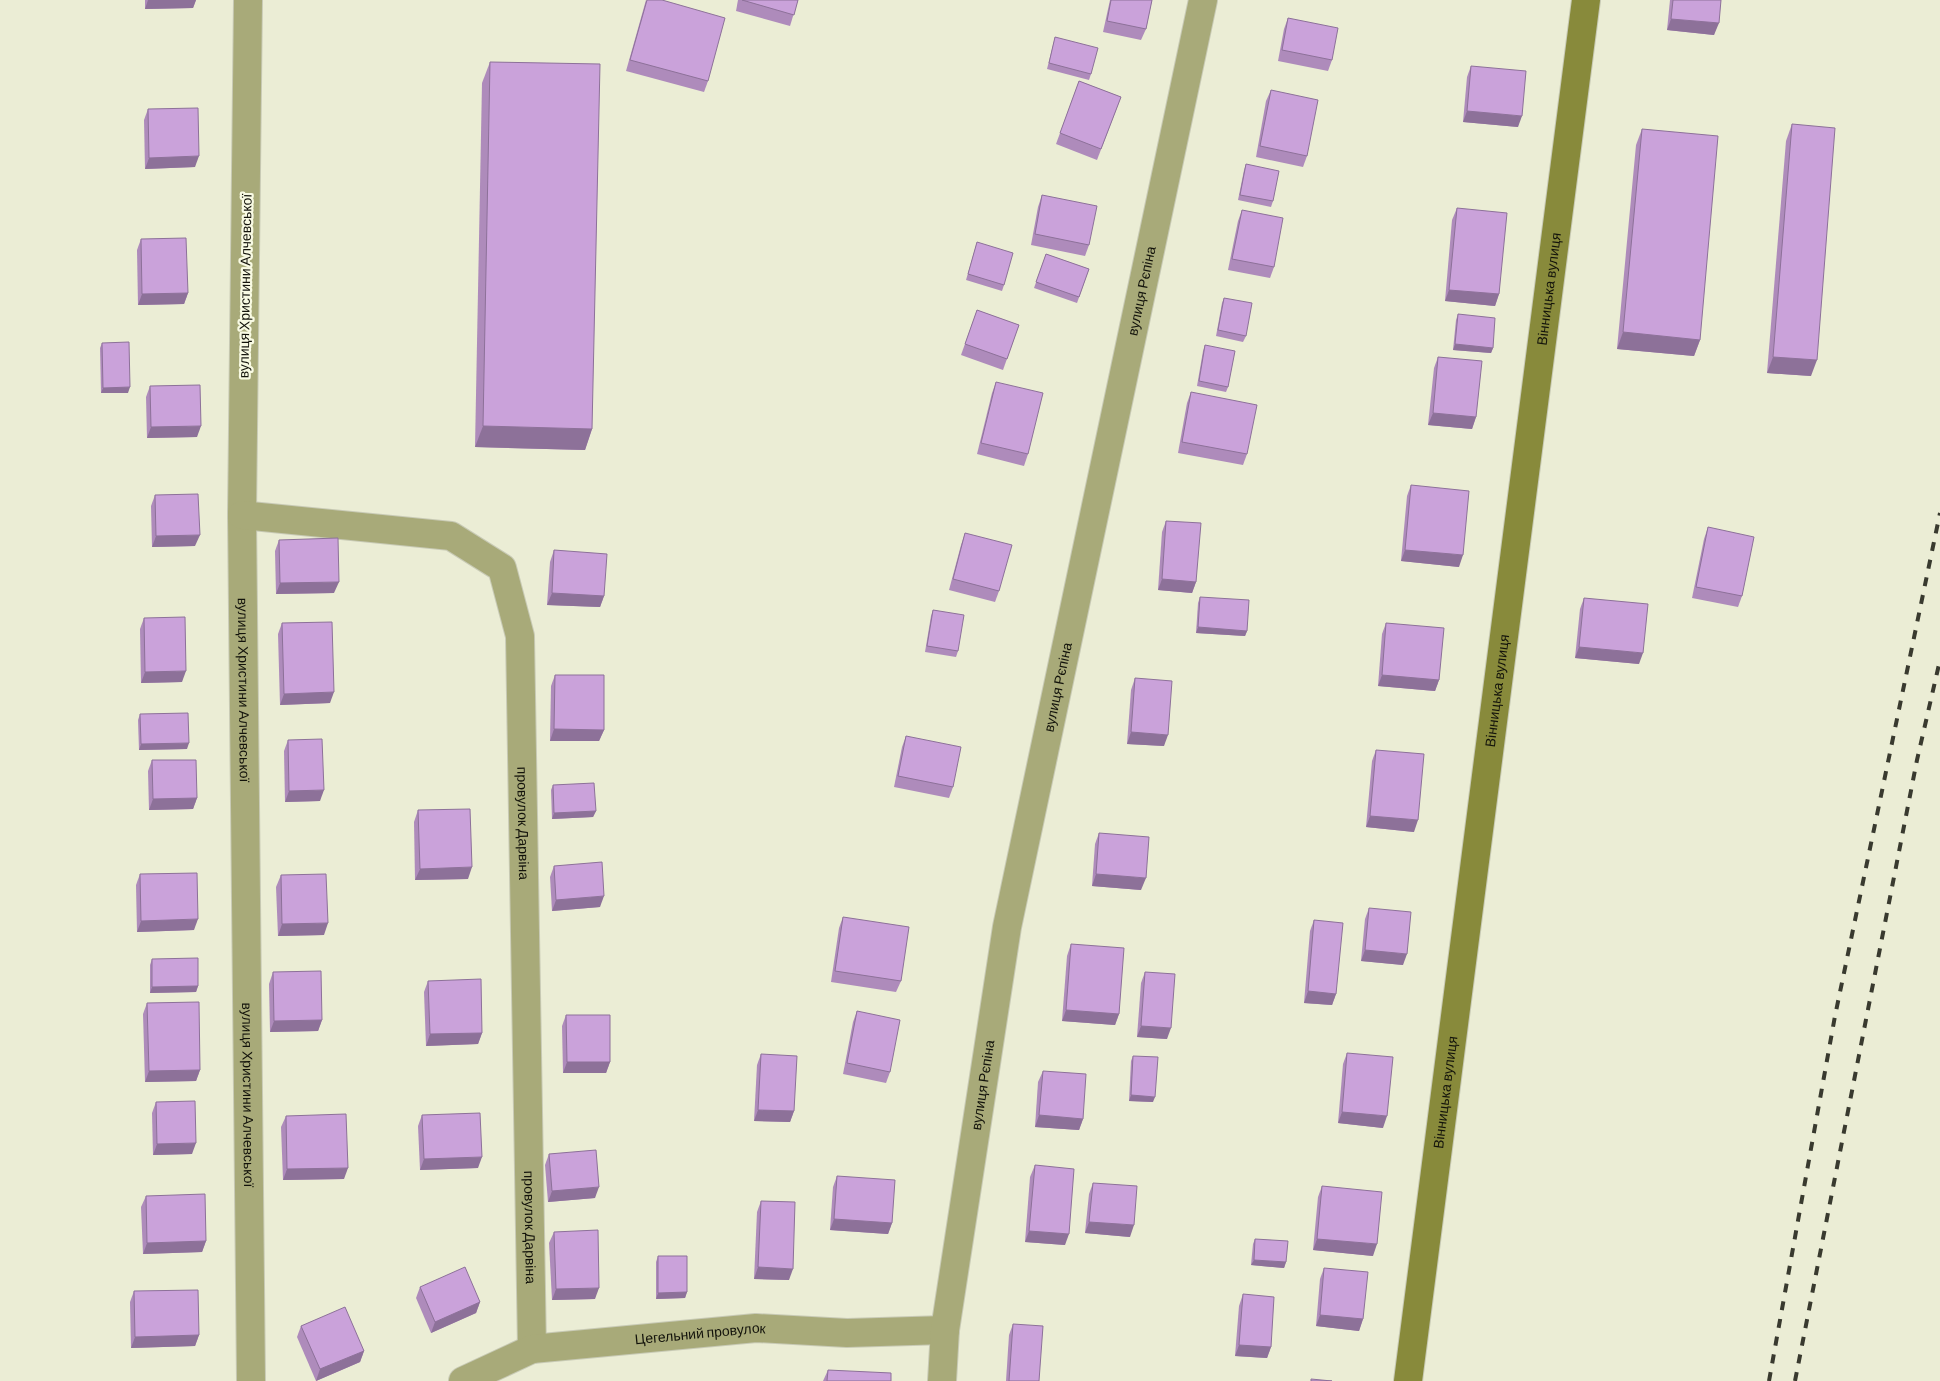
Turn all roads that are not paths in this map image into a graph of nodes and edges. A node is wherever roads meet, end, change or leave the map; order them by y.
1 (248, 0) edge
2 (1203, 0) edge
3 (1586, 0) edge
4 (242, 515) junction
5 (944, 1330) junction
6 (532, 1349) junction
7 (251, 1381) edge
8 (463, 1381) edge
9 (942, 1381) edge
10 (1408, 1381) edge

1 - 4 street, вулиця Христини Алчевської
2 - 5 street, вулиця Рєпіна
3 - 10 street, Вінницька вулиця
4 - 6 street, провулок Дарвіна
4 - 7 street, вулиця Христини Алчевської
5 - 6 street, Цегельний провулок
5 - 9 street, вулиця Рєпіна
6 - 8 street, Цегельний провулок

